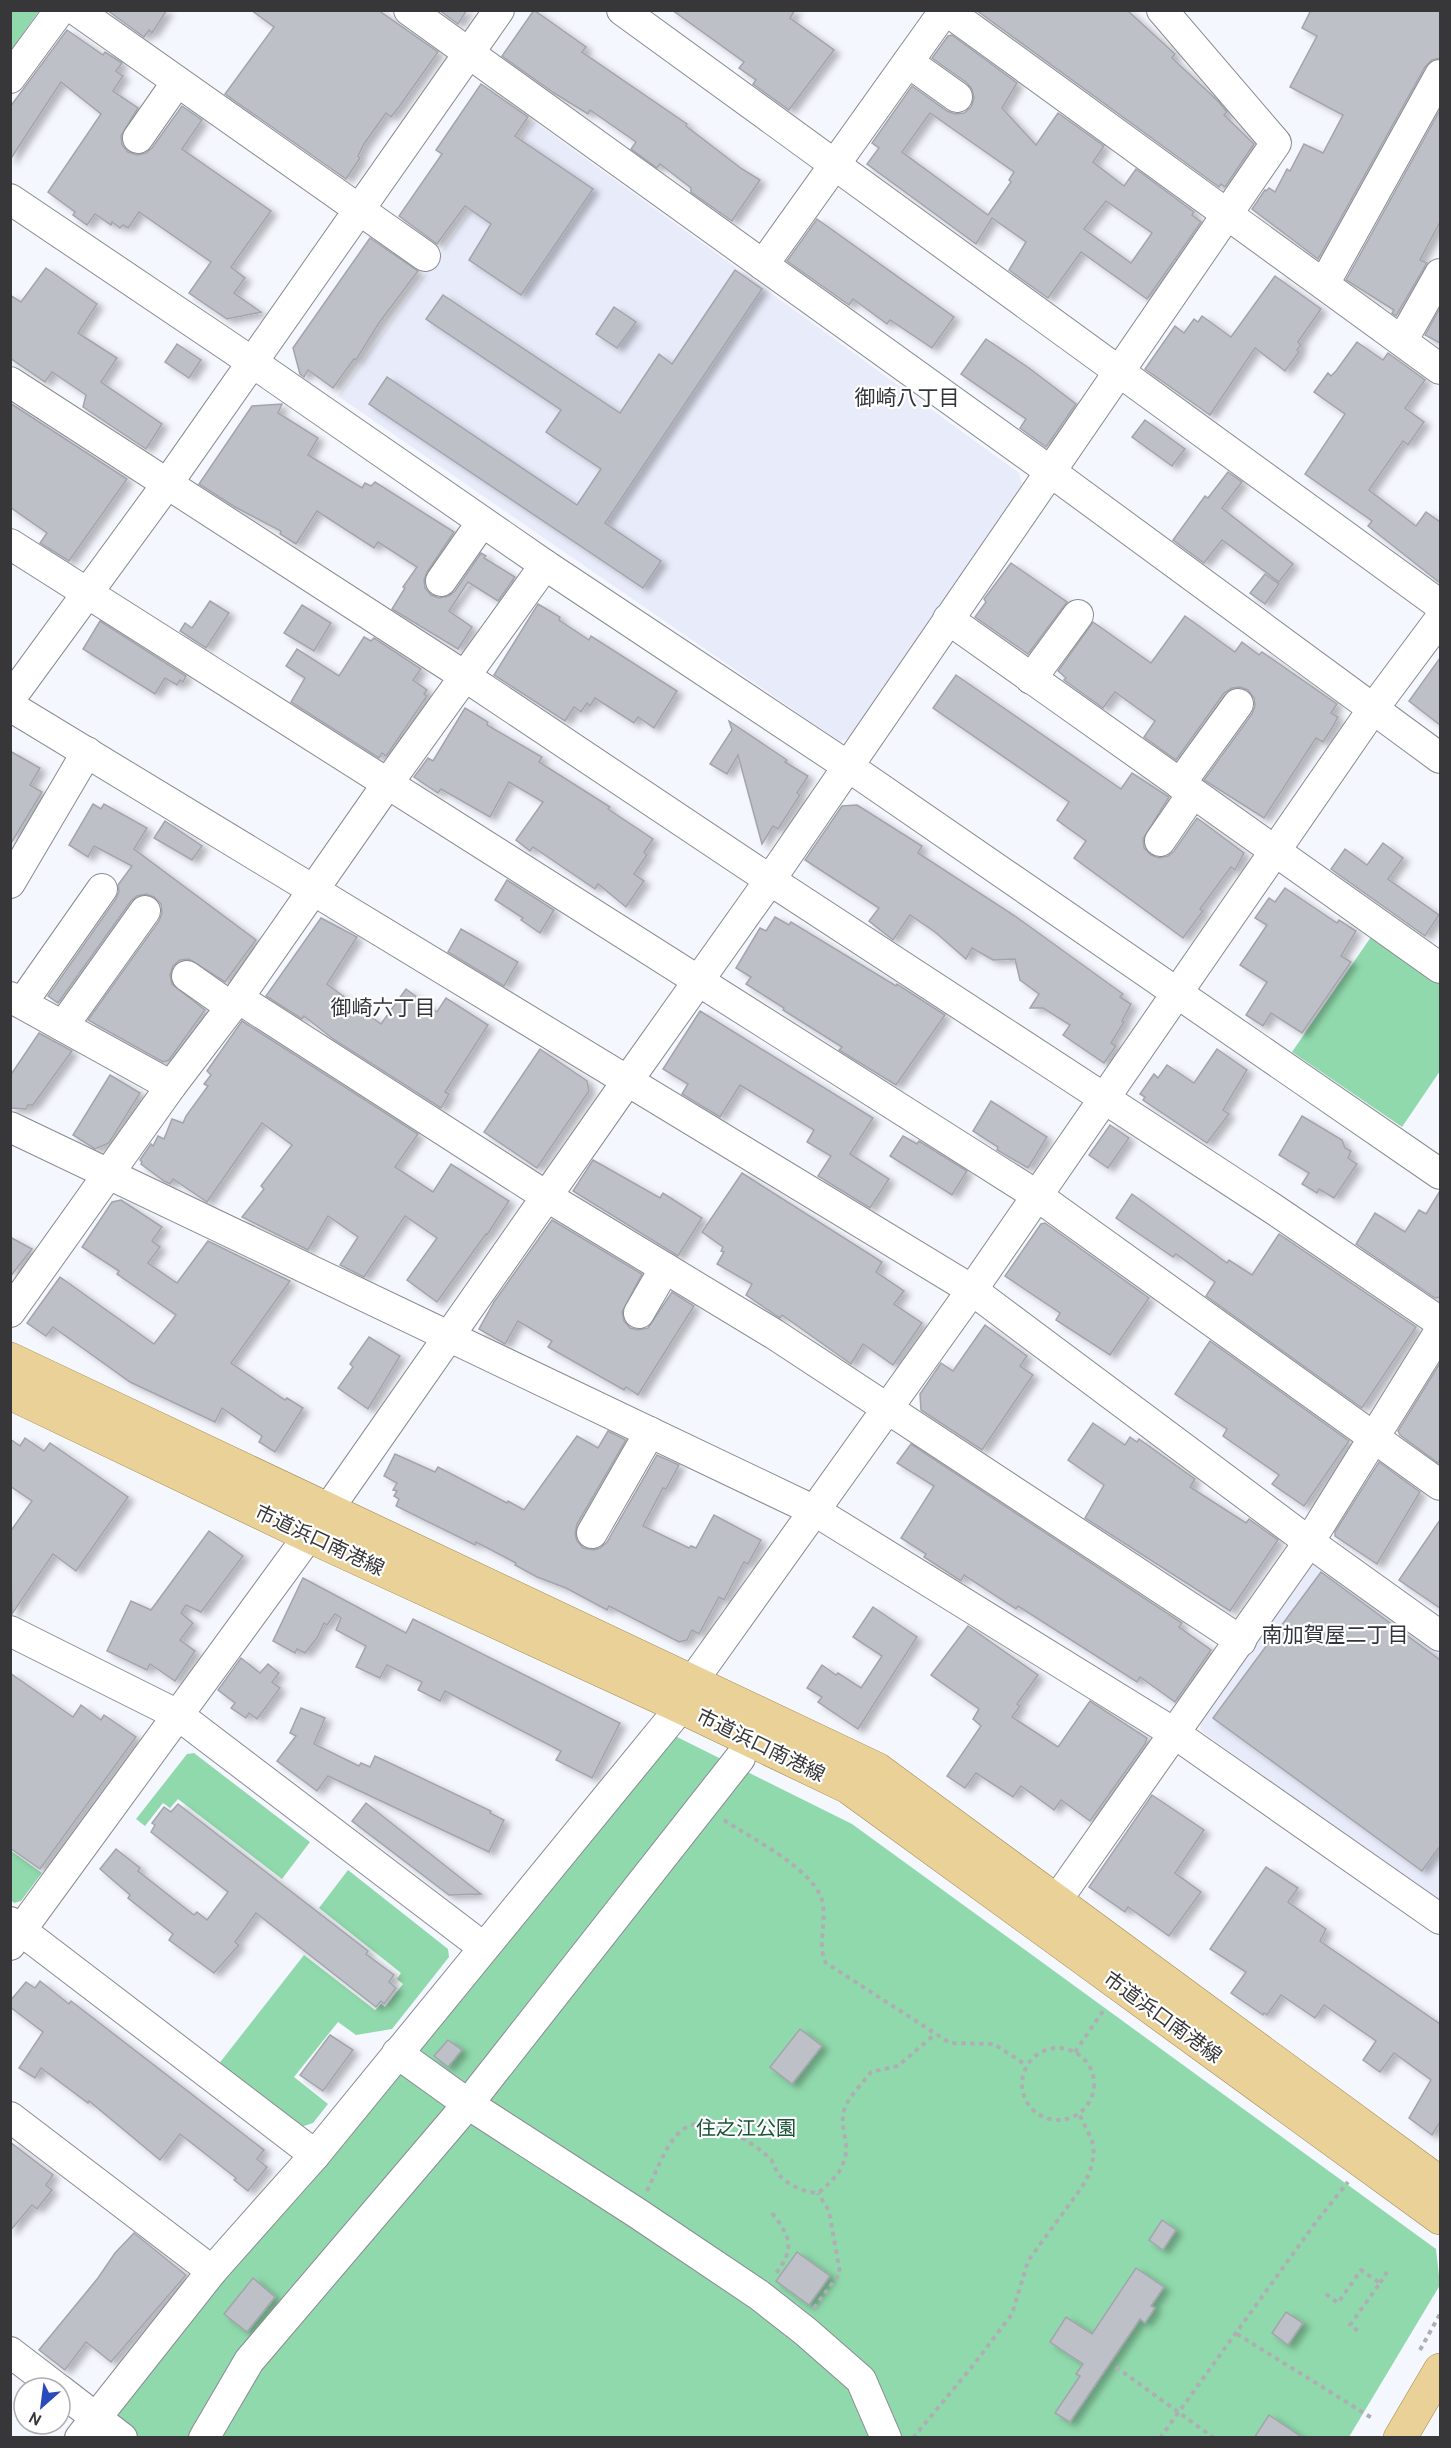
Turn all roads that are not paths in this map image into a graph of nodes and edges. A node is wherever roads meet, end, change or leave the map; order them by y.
1 (60, 10) edge
2 (76, 10) edge
3 (409, 10) edge
4 (499, 10) edge
5 (622, 10) edge
6 (946, 10) edge
7 (1162, 10) edge
8 (468, 54) junction
9 (908, 62) junction
10 (1440, 75) edge
11 (10, 78) edge
12 (177, 82) junction
13 (957, 97) dead end
14 (138, 138) dead end
15 (835, 165) junction
16 (10, 200) edge
17 (359, 210) junction
18 (1228, 215) junction
19 (425, 256) dead end
20 (763, 265) junction
21 (1440, 274) edge
22 (1324, 284) junction
23 (1402, 341) junction
24 (252, 362) junction
25 (1440, 369) edge
26 (1120, 372) junction
27 (10, 382) edge
28 (1051, 472) junction
29 (166, 484) junction
30 (482, 522) junction
31 (10, 544) edge
32 (545, 565) junction
33 (441, 581) dead end
34 (86, 593) junction
35 (1440, 605) edge
36 (1078, 615) dead end
37 (948, 619) junction
38 (1440, 619) edge
39 (466, 677) junction
40 (1031, 679) junction
41 (10, 699) edge
42 (1238, 704) dead end
43 (10, 706) edge
44 (1373, 710) junction
45 (87, 752) junction
46 (1440, 758) edge
47 (849, 767) junction
48 (388, 783) junction
49 (1187, 789) junction
50 (1160, 841) dead end
51 (1275, 851) junction
52 (770, 880) junction
53 (10, 883) edge
54 (102, 889) dead end
55 (314, 890) junction
56 (145, 911) dead end
57 (1440, 968) edge
58 (187, 976) dead end
59 (698, 981) junction
60 (1176, 993) junction
61 (16, 1000) edge
62 (235, 1002) junction
63 (63, 1026) junction
64 (627, 1080) junction
65 (171, 1086) junction
66 (1103, 1098) junction
67 (10, 1127) edge
68 (109, 1173) junction
69 (1440, 1174) edge
70 (1036, 1195) junction
71 (546, 1196) junction
72 (665, 1268) junction
73 (972, 1290) junction
74 (10, 1312) edge
75 (639, 1313) dead end
76 (1440, 1322) edge
77 (1440, 1331) edge
78 (449, 1335) junction
79 (10, 1359) edge
80 (10, 1393) edge
81 (886, 1409) junction
82 (650, 1432) junction
83 (1374, 1437) junction
84 (1440, 1483) edge
85 (329, 1508) junction
86 (815, 1511) junction
87 (592, 1533) dead end
88 (309, 1536) junction
89 (1308, 1542) junction
90 (10, 1631) edge
91 (1440, 1636) edge
92 (1241, 1641) junction
93 (687, 1695) junction
94 (178, 1715) junction
95 (1174, 1733) junction
96 (740, 1758) dead end
97 (1047, 1914) junction
98 (1440, 1919) edge
99 (14, 1932) edge
100 (483, 1947) junction
101 (397, 2053) junction
102 (468, 2104) junction
103 (10, 2116) edge
104 (315, 2155) junction
105 (1440, 2183) edge
106 (1440, 2218) edge
107 (212, 2271) junction
108 (10, 2352) edge
109 (1429, 2362) edge
110 (41, 2376) edge
111 (72, 2402) edge
112 (100, 2429) edge
113 (204, 2438) edge
114 (886, 2438) edge
115 (1400, 2438) edge

1 - 11 street
2 - 12 street
3 - 8 street
4 - 8 street
5 - 15 street
6 - 9 street
6 - 18 street
7 - 18 street
8 - 17 street
8 - 20 street
9 - 13 street
9 - 15 street
10 - 22 street
12 - 14 street
12 - 17 street
15 - 20 street
15 - 26 street
16 - 24 street
17 - 19 street
17 - 24 street
18 - 22 street
18 - 26 street
20 - 28 street
21 - 23 street
22 - 23 street
23 - 25 street
24 - 29 street
24 - 30 street
26 - 28 street
26 - 35 street
27 - 29 street
28 - 37 street
28 - 44 street
29 - 34 street
29 - 39 street
30 - 32 street
30 - 33 street
31 - 34 street
32 - 39 street
32 - 47 street
34 - 41 street
34 - 48 street
36 - 40 street
37 - 40 street
37 - 47 street
38 - 44 street
39 - 48 street
39 - 52 street
40 - 49 street
42 - 49 street
43 - 45 street
44 - 46 street
44 - 51 street
45 - 53 street
45 - 55 street
47 - 52 street
47 - 60 street
48 - 55 street
48 - 59 street
49 - 50 street
49 - 51 street
51 - 57 street
51 - 60 street
52 - 59 street
52 - 66 street
54 - 61 street
55 - 62 street
55 - 64 street
56 - 63 street
58 - 62 street
59 - 64 street
59 - 70 street
60 - 66 street
60 - 69 street
61 - 63 street
62 - 65 street
62 - 71 street
63 - 65 street
64 - 71 street
64 - 73 street
65 - 68 street
66 - 70 street
66 - 76 street
67 - 68 street
68 - 74 street
68 - 78 street
70 - 73 street
70 - 83 street
71 - 72 street
71 - 78 street
72 - 75 street
72 - 81 street
73 - 81 street
73 - 89 street
77 - 83 street
78 - 82 street
78 - 85 street
79 - 85 main road, 市道浜口南港線
80 - 88 main road, 市道浜口南港線
81 - 86 street
81 - 92 street
82 - 86 street
82 - 87 street
83 - 84 street
83 - 89 street
85 - 88 street
85 - 93 main road, 市道浜口南港線
86 - 93 street
86 - 95 street
88 - 93 main road, 市道浜口南港線
88 - 94 street
89 - 91 street
89 - 92 street
90 - 94 street
92 - 95 street
93 - 97 main road, 市道浜口南港線
93 - 100 street
94 - 99 street
94 - 100 street
95 - 97 street
95 - 98 street
96 - 102 street
97 - 105 main road, 市道浜口南港線
97 - 106 main road, 市道浜口南港線
99 - 104 street
100 - 101 street
101 - 102 street
101 - 104 street
102 - 113 street
102 - 114 street
103 - 107 street
104 - 107 street
107 - 112 street
108 - 110 street
109 - 115 main road
111 - 112 street

